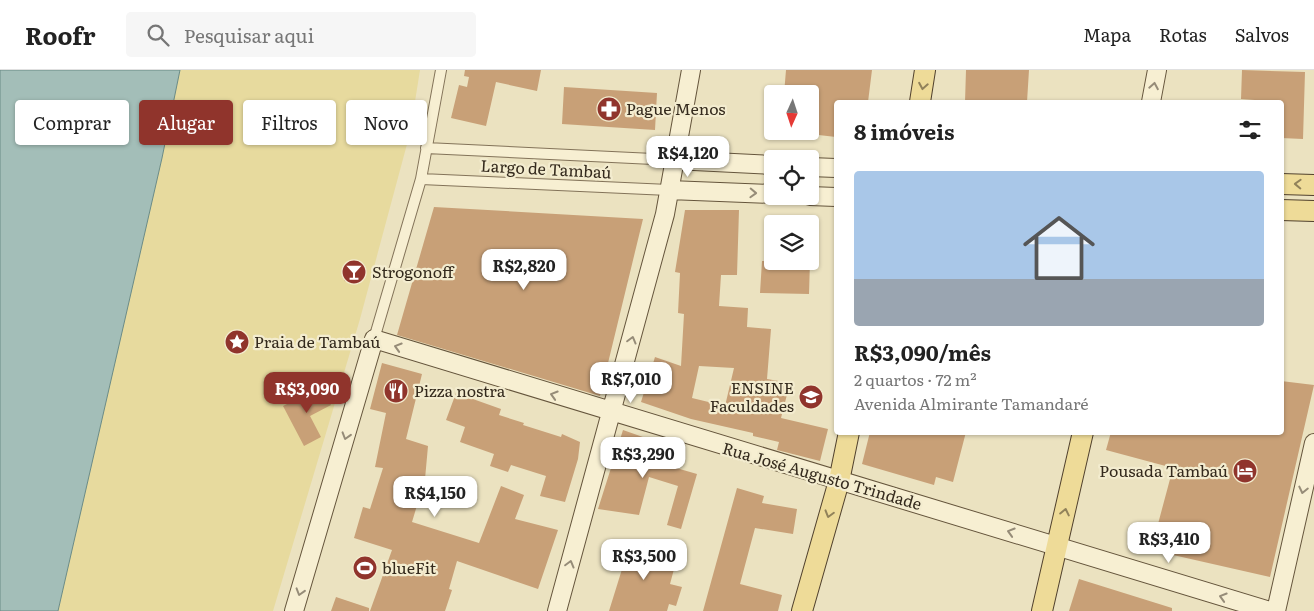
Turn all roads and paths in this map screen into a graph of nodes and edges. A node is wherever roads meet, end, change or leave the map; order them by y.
1 (441, 70) edge
2 (691, 70) edge
3 (926, 70) edge
4 (1157, 70) edge
5 (920, 100) edge
6 (1151, 100) edge
7 (426, 148) junction
8 (674, 160) junction
9 (764, 165) edge
10 (819, 167) edge
11 (834, 168) edge
12 (421, 179) junction
13 (1284, 184) edge
14 (1314, 185) edge
15 (669, 190) junction
16 (764, 194) edge
17 (819, 196) edge
18 (834, 197) edge
19 (1284, 210) edge
20 (1314, 211) edge
21 (374, 339) junction
22 (611, 412) junction
23 (848, 435) edge
24 (1081, 435) edge
25 (1314, 443) edge
26 (839, 481) junction
27 (1058, 546) junction
28 (294, 611) edge
29 (557, 611) edge
30 (802, 611) edge
31 (1042, 611) edge
32 (1270, 611) edge
33 (1276, 611) edge

1 - 7 street
2 - 8 main road
3 -> 5 main road
6 -> 4 main road
7 - 8 street, Largo de Tambaú
7 - 12 street
8 - 9 main road
8 - 15 main road
10 - 11 main road
12 - 15 street, Largo de Tambaú
12 - 21 street
14 -> 13 main road
15 -> 16 main road
22 -> 15 main road
17 - 18 main road
19 - 20 main road
22 -> 21 main road, Rua José Augusto Trindade
21 -> 28 main road
22 - 26 main road, Rua José Augusto Trindade
29 -> 22 main road
23 - 26 main road
27 -> 24 main road
25 -> 33 main road
27 -> 26 main road, Rua José Augusto Trindade
26 -> 30 main road
27 - 31 main road
32 -> 27 main road, Rua José Augusto Trindade

